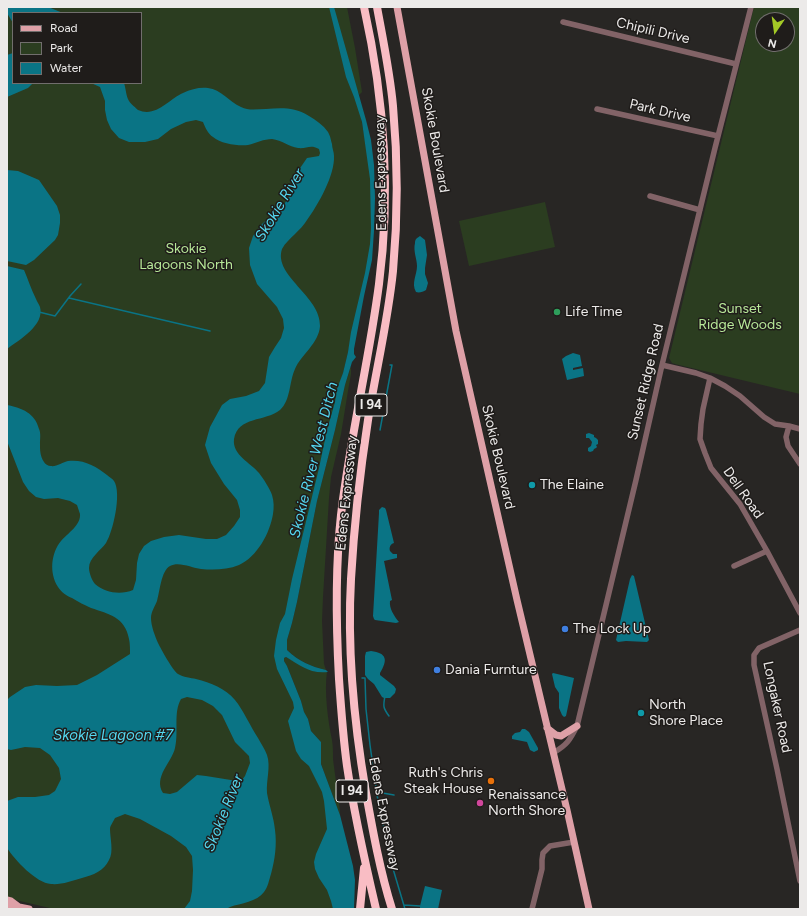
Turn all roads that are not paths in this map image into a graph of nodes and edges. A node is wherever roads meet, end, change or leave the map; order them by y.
1 (364, 7) edge
2 (377, 7) edge
3 (397, 7) edge
4 (751, 7) edge
5 (563, 22) dead end
6 (736, 64) junction
7 (597, 109) dead end
8 (718, 136) junction
9 (650, 196) dead end
10 (700, 210) junction
11 (662, 365) junction
12 (710, 378) junction
13 (789, 426) junction
14 (800, 429) edge
15 (800, 464) edge
16 (767, 551) junction
17 (734, 566) dead end
18 (800, 613) edge
19 (800, 630) edge
20 (577, 726) junction
21 (547, 728) junction
22 (553, 753) junction
23 (574, 842) junction
24 (364, 859) junction
25 (800, 881) edge
26 (385, 885) junction
27 (7, 900) edge
28 (7, 907) edge
29 (18, 907) junction
30 (29, 909) edge
31 (360, 909) edge
32 (376, 909) edge
33 (392, 909) edge
34 (396, 909) edge
35 (532, 909) edge
36 (589, 909) edge

1 - 24 highway, Edens Expressway / I 94
2 - 26 highway, Edens Expressway / I 94
3 - 21 main road, Skokie Boulevard
4 - 6 street, Sunset Ridge Road
5 - 6 street, Chipili Drive
6 - 8 street, Sunset Ridge Road
7 - 8 street, Park Drive
8 - 10 street, Sunset Ridge Road
9 - 10 street
10 - 11 street, Sunset Ridge Road
11 - 12 street
11 - 20 street, Sunset Ridge Road
12 - 13 street
12 - 16 street, Dell Road
13 - 14 street
13 - 15 street
16 - 17 street
16 - 18 street, Dell Road
19 - 25 street, Longaker Road
20 - 21 main road
20 - 22 street, Sunset Ridge Road
21 - 22 main road, Skokie Boulevard
22 - 23 main road, Skokie Boulevard
23 - 35 street
23 - 36 main road, Skokie Boulevard
24 - 31 highway
24 - 32 highway, Edens Expressway / I 94
26 - 33 highway, Edens Expressway / I 94
26 - 34 highway
27 - 29 main road
28 - 29 main road
29 - 30 main road

